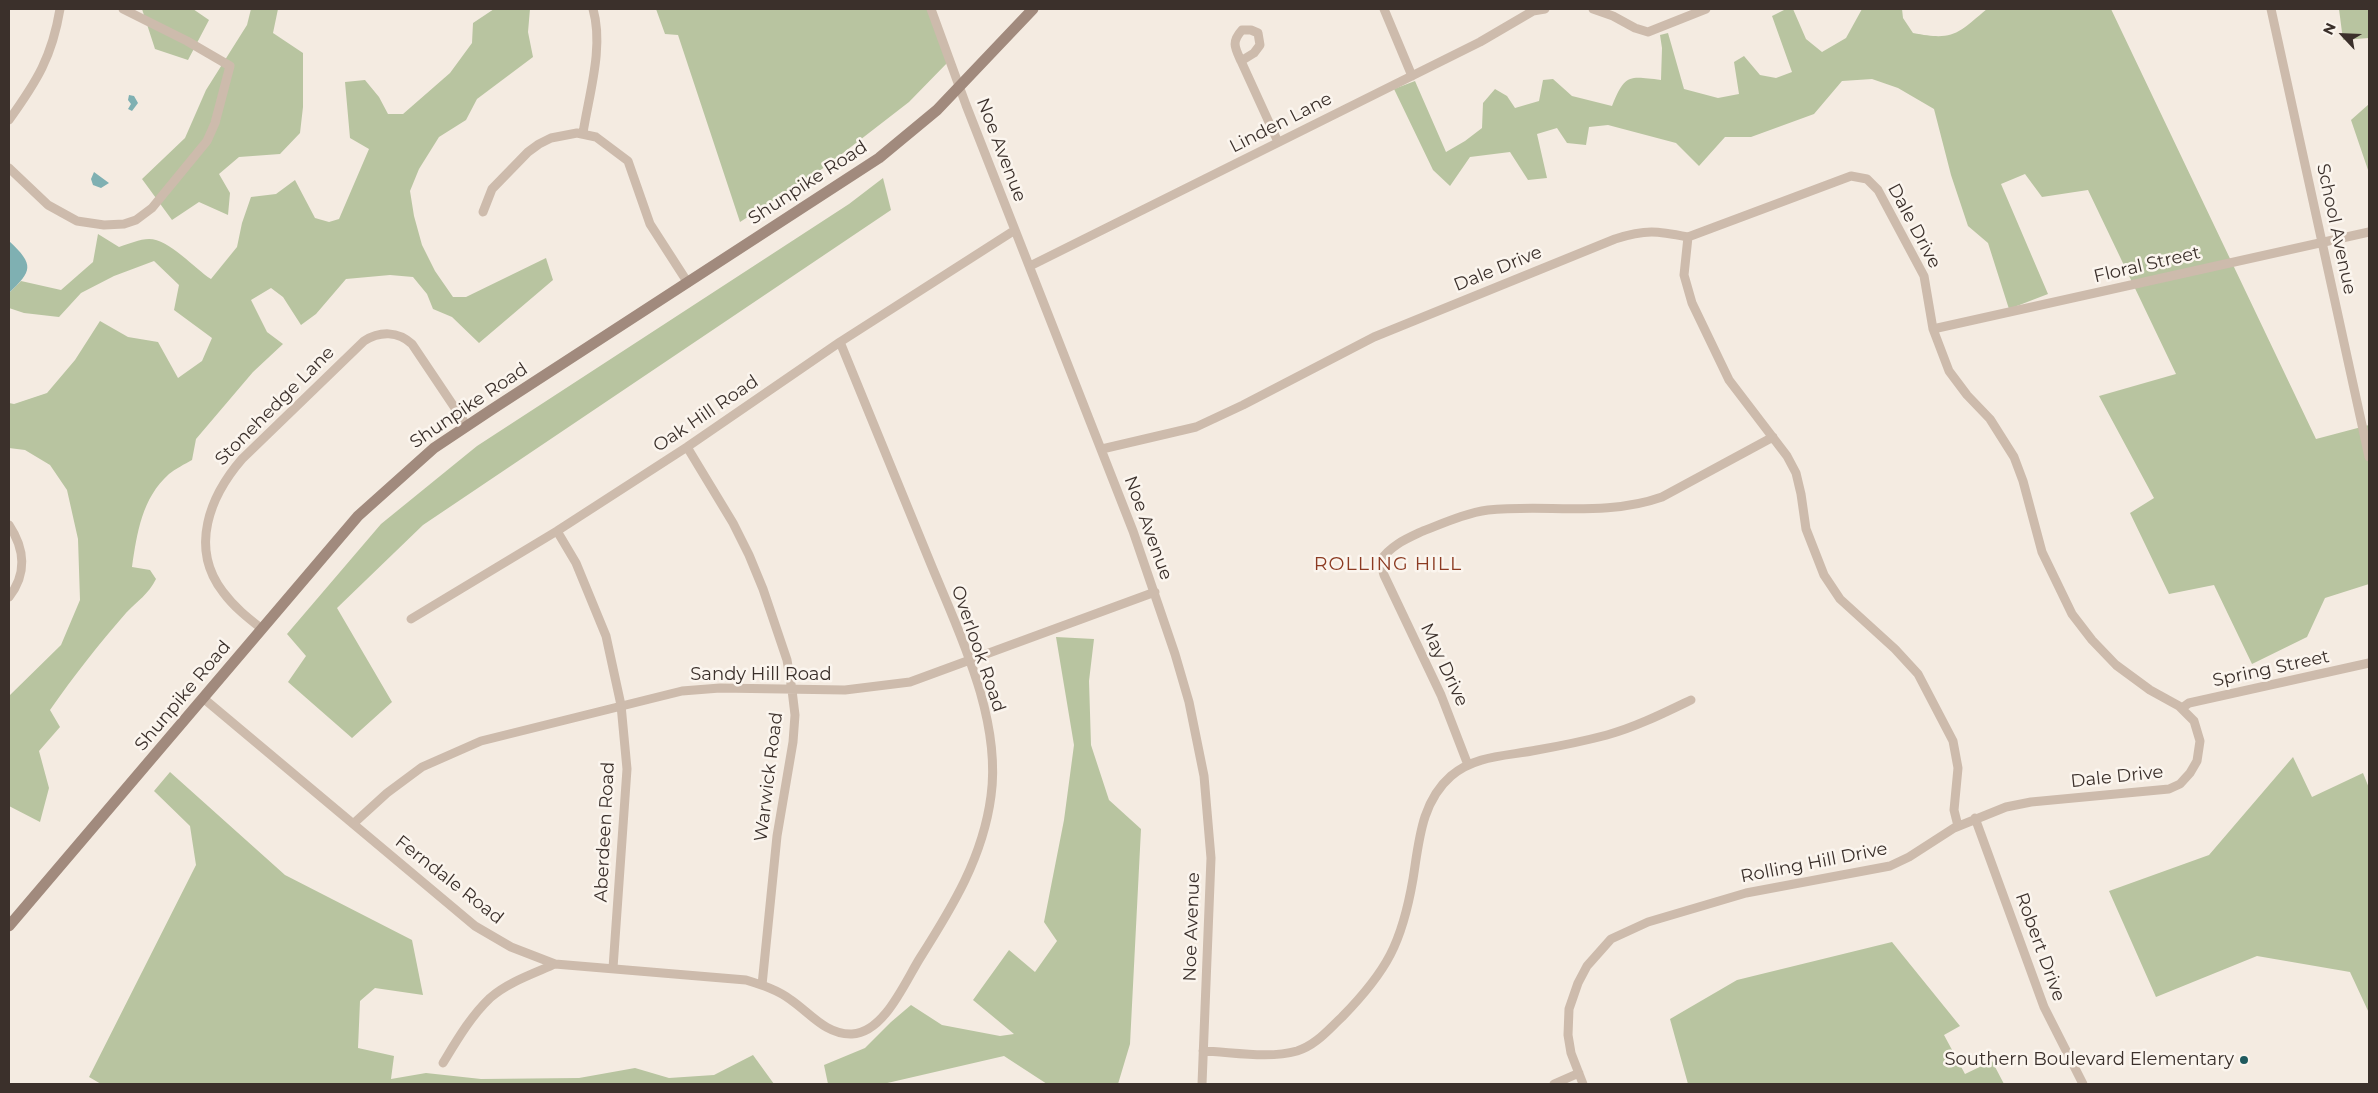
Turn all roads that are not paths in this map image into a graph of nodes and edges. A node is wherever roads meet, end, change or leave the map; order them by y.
1 (60, 9) edge
2 (123, 9) edge
3 (593, 9) edge
4 (931, 9) edge
5 (1033, 9) edge
6 (1384, 9) edge
7 (1544, 9) edge
8 (1593, 9) edge
9 (1706, 9) edge
10 (2271, 9) edge
11 (1241, 61) dead end
12 (1412, 76) junction
13 (959, 87) junction
14 (9, 120) edge
15 (583, 133) junction
16 (1278, 142) junction
17 (9, 168) edge
18 (483, 212) dead end
19 (1016, 230) junction
20 (2369, 232) edge
21 (1688, 236) junction
22 (2322, 243) junction
23 (1030, 266) junction
24 (688, 283) junction
25 (1932, 329) junction
26 (840, 342) junction
27 (467, 426) junction
28 (1773, 437) junction
29 (686, 447) junction
30 (1102, 449) junction
31 (2369, 456) edge
32 (9, 525) edge
33 (557, 531) junction
34 (1155, 592) junction
35 (9, 597) edge
36 (411, 619) dead end
37 (262, 629) junction
38 (969, 660) junction
39 (2369, 664) edge
40 (792, 690) junction
41 (203, 698) junction
42 (1691, 700) dead end
43 (621, 705) junction
44 (2182, 708) junction
45 (1468, 765) junction
46 (1975, 818) junction
47 (353, 824) junction
48 (1958, 826) junction
49 (9, 926) edge
50 (555, 964) junction
51 (613, 968) junction
52 (762, 985) junction
53 (883, 1018) joint
54 (1203, 1051) junction
55 (443, 1063) dead end
56 (1579, 1073) junction
57 (1202, 1084) edge
58 (1554, 1084) edge
59 (1583, 1084) edge
60 (2083, 1084) edge

1 - 14 street
2 - 17 street
3 - 15 street
4 - 13 street, Noe Avenue
5 - 13 main road, Shunpike Road
6 - 12 street
7 - 12 street, Linden Lane
8 - 9 street
10 - 22 street, School Avenue
11 - 16 street
12 - 16 street, Linden Lane
13 - 19 street, Noe Avenue
13 - 24 main road, Shunpike Road
15 - 18 street
15 - 24 street
16 - 23 street, Linden Lane
19 - 23 street, Noe Avenue
19 - 26 street, Oak Hill Road
20 - 22 street, Floral Street
21 - 25 street, Dale Drive
21 - 28 street
21 - 30 street, Dale Drive
22 - 25 street, Floral Street
22 - 31 street, School Avenue
23 - 30 street, Noe Avenue
24 - 27 main road, Shunpike Road
25 - 44 street, Dale Drive
26 - 29 street, Oak Hill Road
26 - 38 street, Overlook Road
27 - 37 main road, Shunpike Road
27 - 37 street, Stonehedge Lane
28 - 45 street, May Drive
28 - 48 street
29 - 33 street, Oak Hill Road
29 - 40 street, Warwick Road
30 - 34 street, Noe Avenue
32 - 35 street
33 - 36 street, Oak Hill Road
33 - 43 street, Aberdeen Road
34 - 38 street, Sandy Hill Road
34 - 54 street, Noe Avenue
37 - 41 main road, Shunpike Road
38 - 40 street, Sandy Hill Road
38 - 53 street, Overlook Road
39 - 44 street, Spring Street
40 - 43 street, Sandy Hill Road
40 - 52 street, Warwick Road
41 - 47 street, Ferndale Road
41 - 49 main road, Shunpike Road
42 - 45 street
43 - 47 street, Sandy Hill Road
43 - 51 street, Aberdeen Road
44 - 46 street, Dale Drive
45 - 54 street
46 - 48 street, Dale Drive
46 - 60 street, Robert Drive
47 - 50 street, Ferndale Road
48 - 56 street, Rolling Hill Drive
50 - 51 street, Ferndale Road
50 - 55 street
51 - 52 street, Ferndale Road
52 - 53 street, Ferndale Road
54 - 57 street, Noe Avenue
56 - 58 street
56 - 59 street, Rolling Hill Drive

